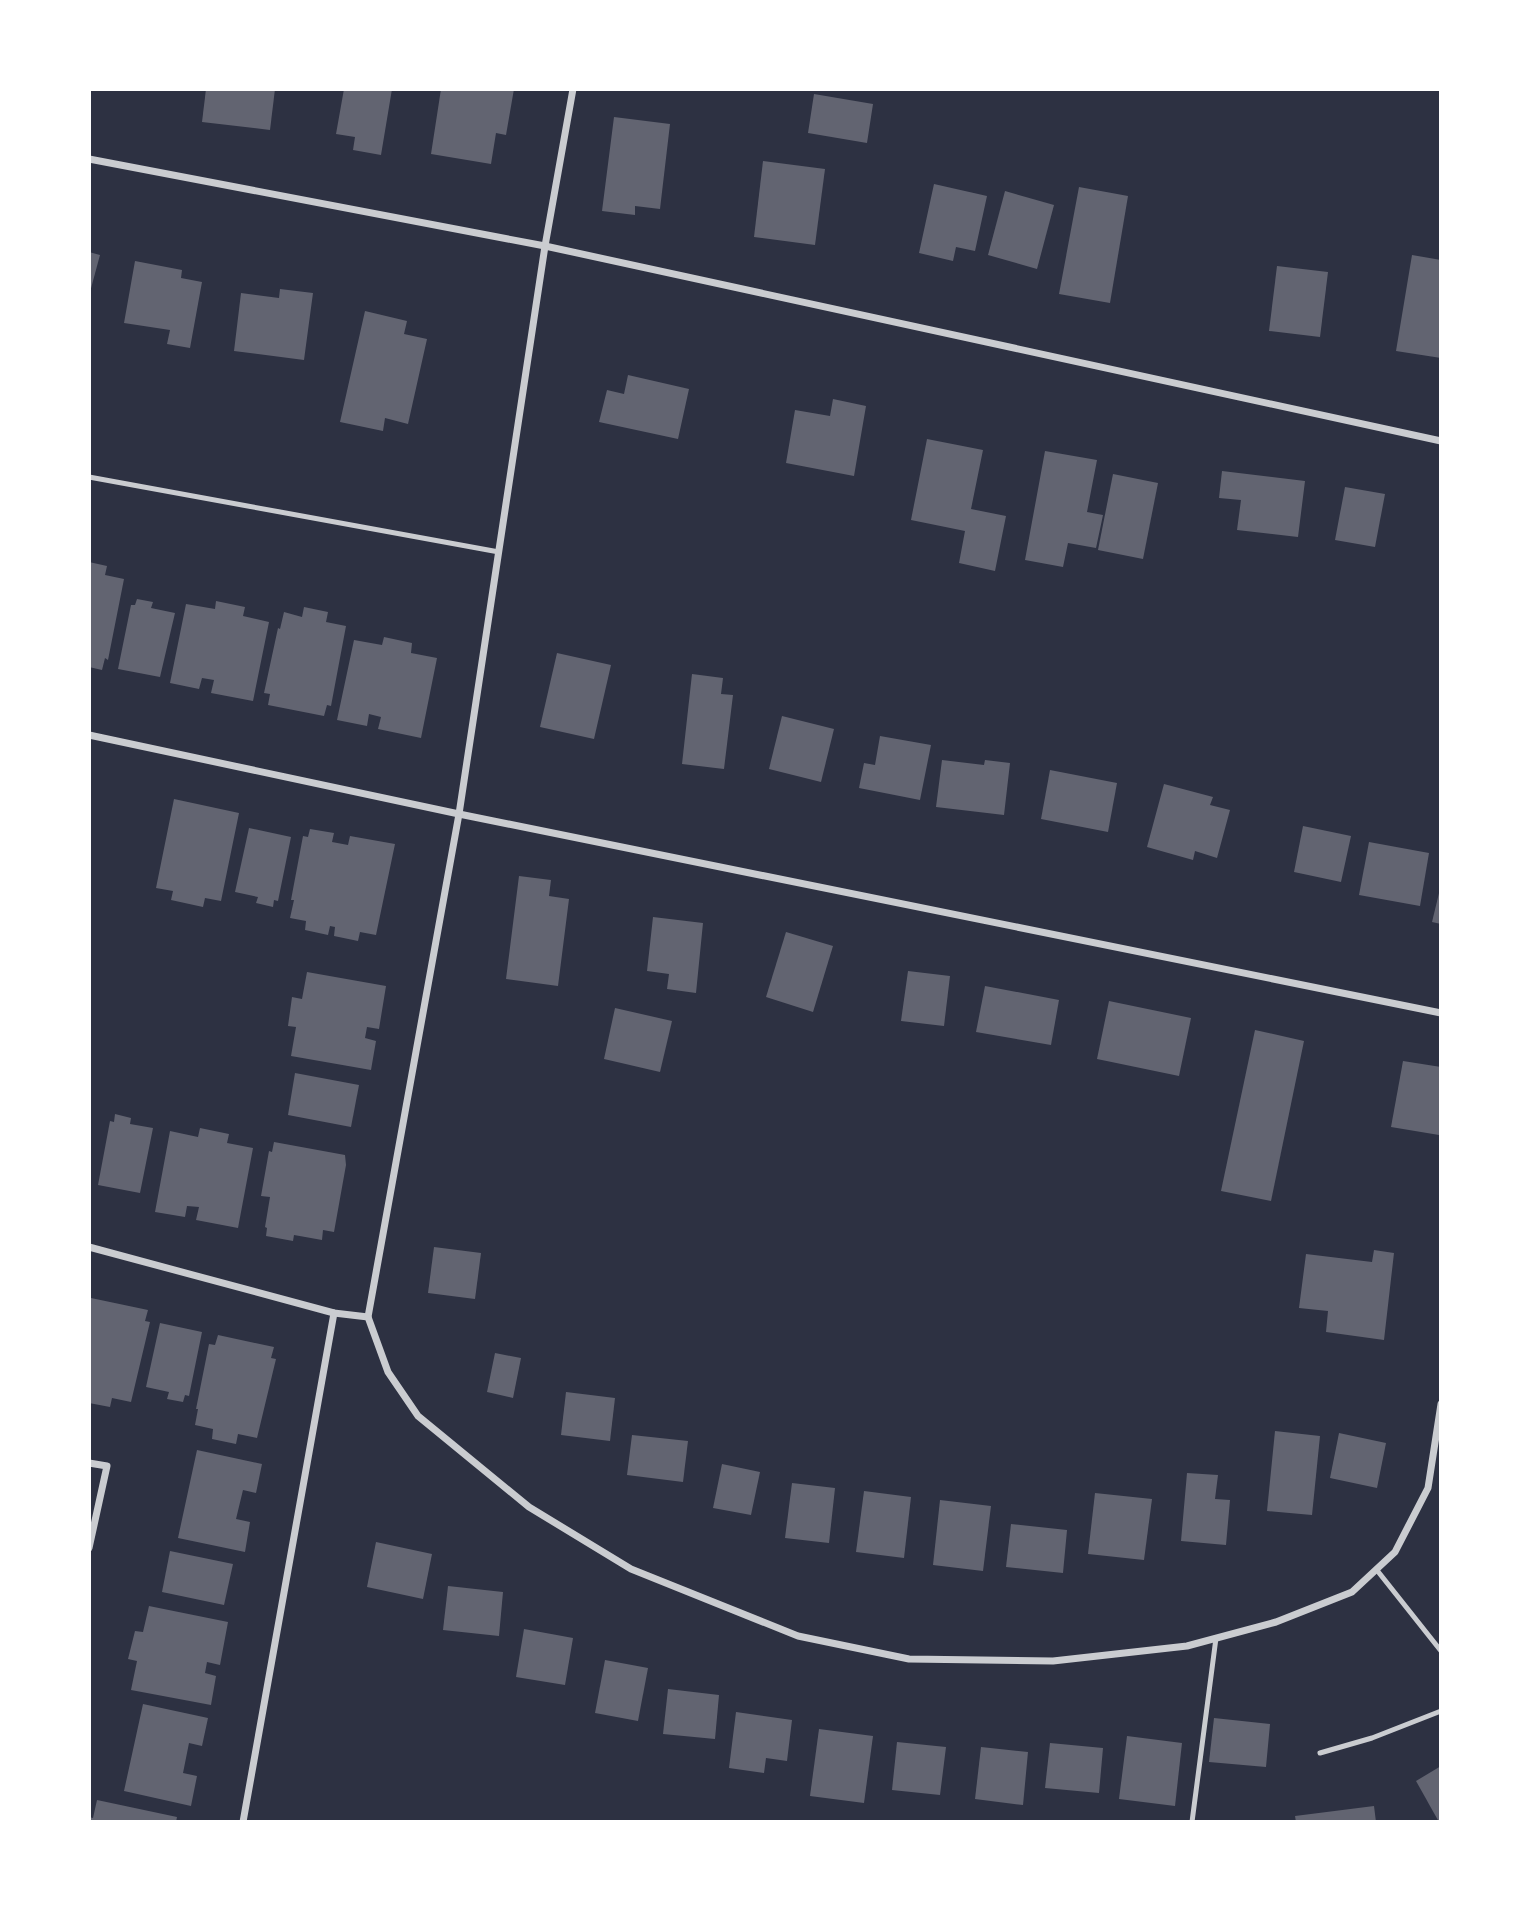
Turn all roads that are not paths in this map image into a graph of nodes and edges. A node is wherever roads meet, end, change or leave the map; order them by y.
1 (573, 89) edge
2 (89, 159) edge
3 (545, 246) junction
4 (1441, 441) edge
5 (89, 477) edge
6 (499, 552) junction
7 (89, 735) edge
8 (459, 814) junction
9 (1441, 1013) edge
10 (89, 1247) edge
11 (334, 1313) junction
12 (368, 1317) junction
13 (1441, 1404) edge
14 (89, 1463) edge
15 (89, 1548) edge
16 (1376, 1569) junction
17 (1216, 1638) junction
18 (1441, 1651) edge
19 (1441, 1711) edge
20 (1320, 1753) dead end
21 (243, 1822) edge
22 (1192, 1822) edge

1 - 3 street
2 - 3 street
3 - 4 street
3 - 6 street
5 - 6 lane
6 - 8 street
7 - 8 street
8 - 9 street
8 - 12 street
10 - 11 street
11 - 12 street
11 - 21 street
12 - 17 street
13 - 16 street
14 - 15 street
16 - 17 street
16 - 18 lane
17 - 22 lane
19 - 20 lane

